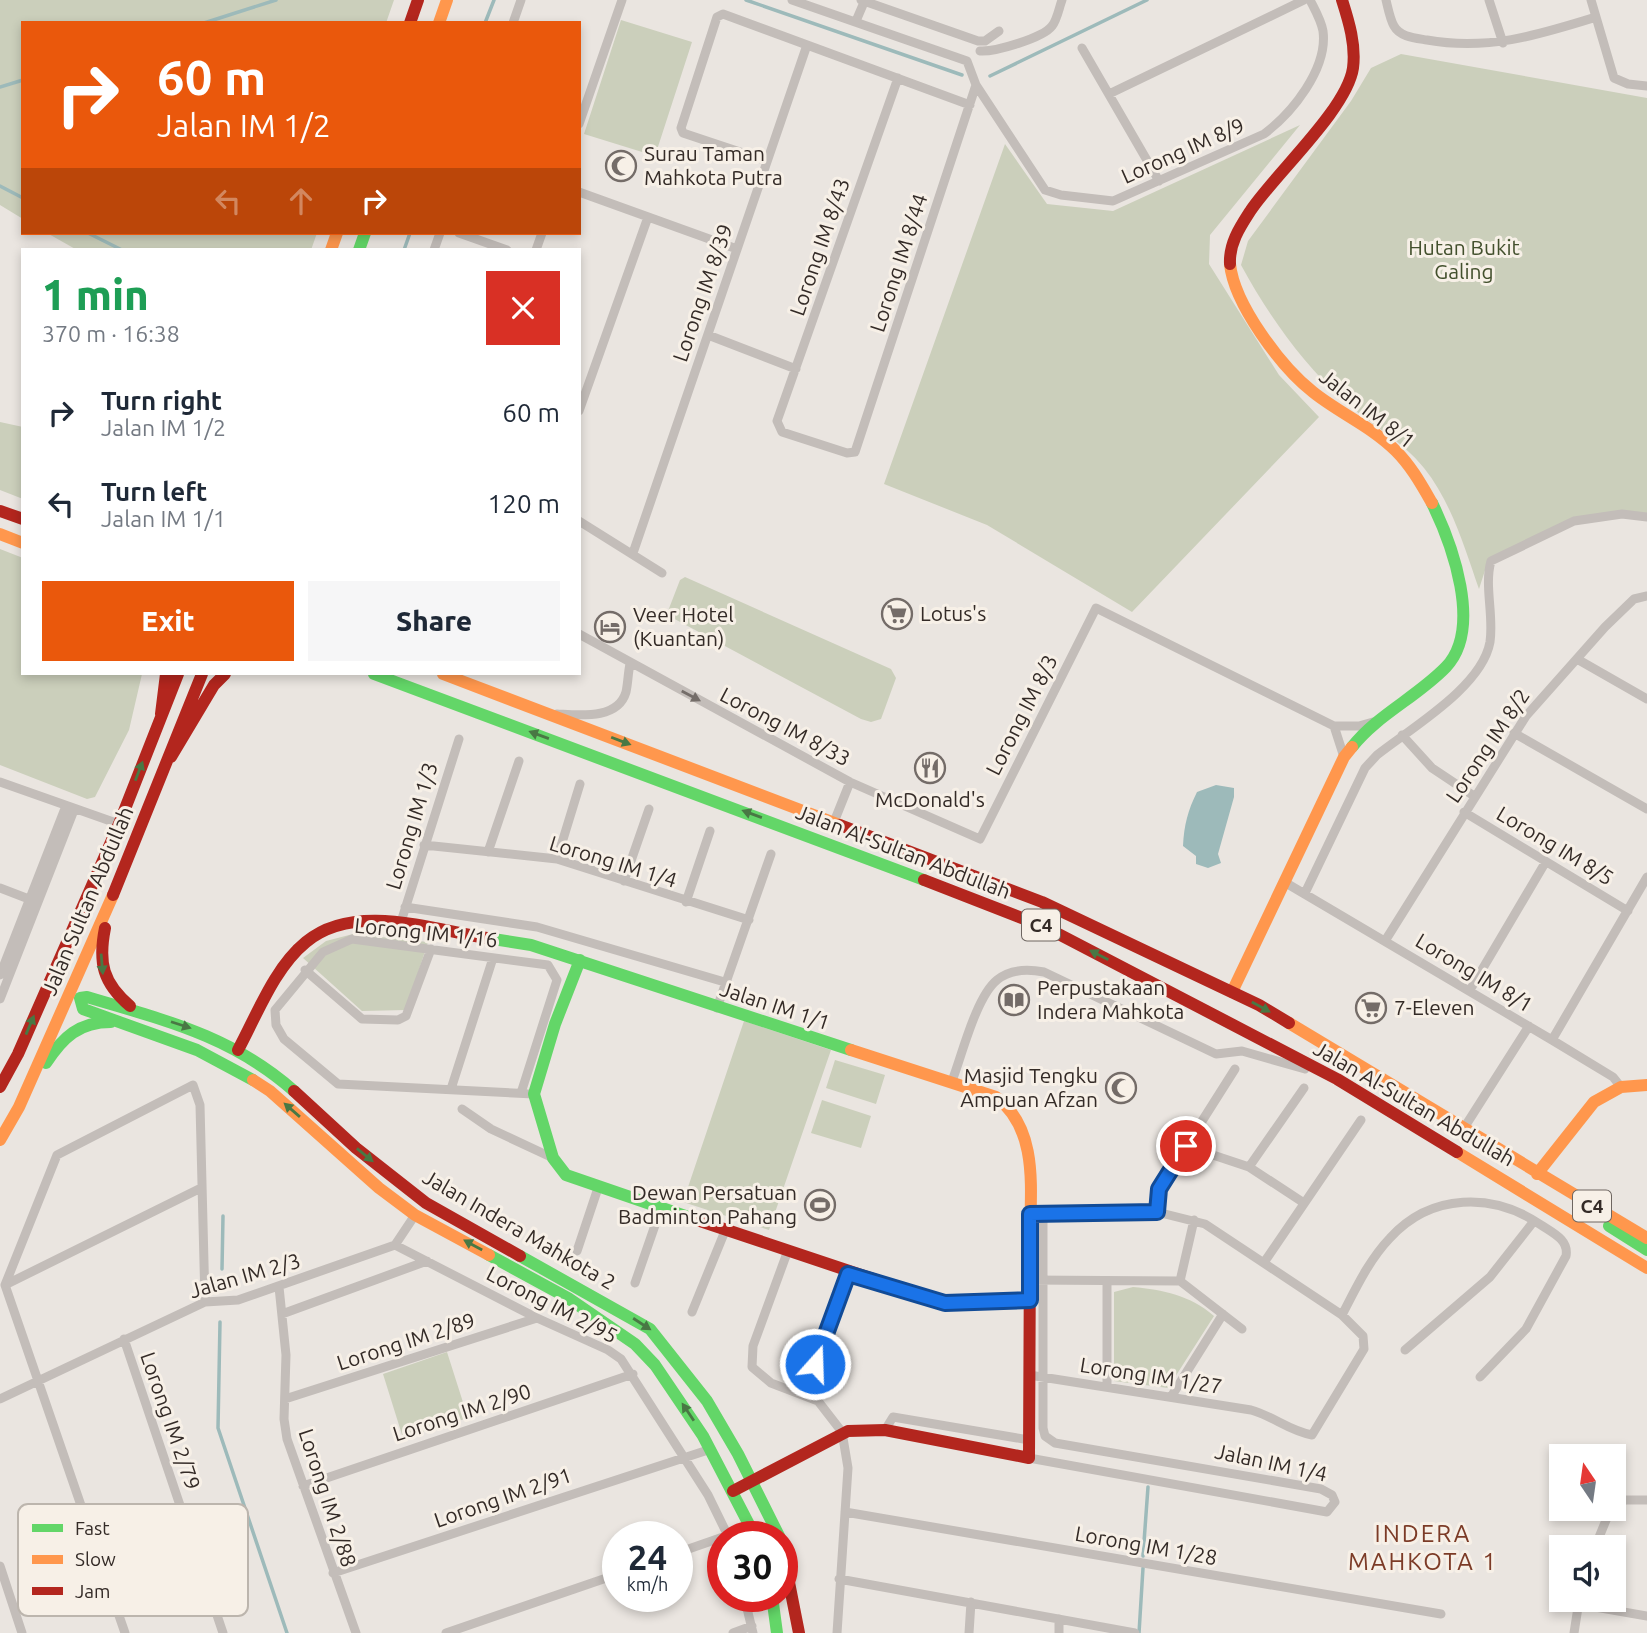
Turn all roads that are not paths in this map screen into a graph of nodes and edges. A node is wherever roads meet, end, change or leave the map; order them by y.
1 (418, 0) edge
2 (447, 0) edge
3 (521, 0) edge
4 (622, 0) edge
5 (792, 0) edge
6 (864, 0) edge
7 (1062, 0) edge
8 (1304, 0) edge
9 (1310, 0) edge
10 (1342, 0) edge
11 (1386, 0) edge
12 (1489, 0) edge
13 (1591, 0) edge
14 (1596, 17) junction
15 (411, 21) edge
16 (440, 21) edge
17 (514, 21) edge
18 (856, 21) junction
19 (999, 31) dead end
20 (985, 41) junction
21 (1503, 43) junction
22 (807, 45) junction
23 (1082, 48) dead end
24 (981, 51) junction
25 (967, 61) junction
26 (898, 78) junction
27 (976, 85) junction
28 (1647, 86) edge
29 (1109, 94) junction
30 (970, 104) junction
31 (581, 118) edge
32 (767, 161) junction
33 (1159, 181) junction
34 (581, 193) edge
35 (648, 217) junction
36 (465, 235) edge
37 (502, 248) edge
38 (737, 249) junction
39 (708, 335) junction
40 (796, 369) junction
41 (581, 405) edge
42 (778, 428) joint
43 (0, 511) edge
44 (1647, 517) edge
45 (21, 518) edge
46 (581, 522) edge
47 (0, 534) edge
48 (21, 541) edge
49 (633, 553) junction
50 (662, 573) dead end
51 (1647, 596) edge
52 (581, 635) edge
53 (1577, 659) junction
54 (631, 664) junction
55 (166, 675) edge
56 (178, 675) edge
57 (202, 675) edge
58 (224, 675) edge
59 (375, 675) edge
60 (446, 675) edge
61 (1647, 699) edge
62 (548, 713) junction
63 (161, 714) junction
64 (1381, 719) junction
65 (1334, 726) junction
66 (1514, 733) junction
67 (1402, 735) junction
68 (459, 739) dead end
69 (171, 757) junction
70 (1344, 757) junction
71 (519, 761) dead end
72 (0, 782) edge
73 (850, 782) junction
74 (580, 783) dead end
75 (1474, 796) junction
76 (70, 808) junction
77 (649, 808) dead end
78 (1647, 809) edge
79 (1464, 811) junction
80 (834, 822) junction
81 (119, 824) junction
82 (710, 831) dead end
83 (980, 839) joint
84 (424, 845) junction
85 (488, 852) junction
86 (771, 853) dead end
87 (557, 859) junction
88 (1545, 863) junction
89 (122, 874) junction
90 (1647, 877) edge
91 (624, 881) junction
92 (1286, 883) junction
93 (0, 888) edge
94 (1305, 893) junction
95 (34, 901) junction
96 (686, 902) junction
97 (405, 907) junction
98 (1628, 911) junction
99 (749, 920) junction
100 (400, 925) junction
101 (1385, 940) junction
102 (431, 949) junction
103 (493, 958) junction
104 (580, 960) junction
105 (305, 970) junction
106 (0, 975) edge
107 (728, 983) junction
108 (1469, 990) junction
109 (1232, 992) junction
110 (1, 993) edge
111 (717, 1008) junction
112 (137, 1011) junction
113 (1217, 1015) junction
114 (129, 1026) junction
115 (1529, 1026) junction
116 (1552, 1040) junction
117 (239, 1050) junction
118 (1242, 1051) junction
119 (1235, 1069) dead end
120 (1337, 1079) junction
121 (951, 1081) junction
122 (1647, 1086) edge
123 (0, 1087) edge
124 (1621, 1087) junction
125 (1304, 1088) dead end
126 (451, 1089) junction
127 (527, 1093) junction
128 (19, 1107) junction
129 (462, 1109) dead end
130 (1361, 1120) dead end
131 (1464, 1128) junction
132 (0, 1140) edge
133 (1186, 1146) junction
134 (553, 1158) junction
135 (1249, 1167) junction
136 (1537, 1174) junction
137 (201, 1188) junction
138 (598, 1188) junction
139 (1532, 1196) junction
140 (1304, 1203) junction
141 (661, 1208) junction
142 (1157, 1212) junction
143 (1043, 1213) junction
144 (1030, 1214) junction
145 (1520, 1214) junction
146 (415, 1215) junction
147 (1194, 1220) junction
148 (1534, 1221) junction
149 (725, 1231) junction
150 (1647, 1238) edge
151 (395, 1245) junction
152 (1647, 1250) edge
153 (577, 1251) dead end
154 (786, 1253) junction
155 (427, 1261) junction
156 (1265, 1261) junction
157 (1647, 1268) edge
158 (848, 1274) junction
159 (1029, 1280) junction
160 (1045, 1281) junction
161 (1107, 1281) junction
162 (1180, 1281) junction
163 (635, 1283) dead end
164 (2, 1286) edge
165 (279, 1287) junction
166 (1030, 1300) junction
167 (205, 1302) junction
168 (692, 1312) dead end
169 (282, 1314) junction
170 (1223, 1314) junction
171 (1342, 1315) junction
172 (537, 1318) junction
173 (1242, 1329) dead end
174 (124, 1339) junction
175 (1405, 1350) dead end
176 (633, 1374) junction
177 (1029, 1375) junction
178 (1044, 1377) junction
179 (1480, 1377) dead end
180 (40, 1380) junction
181 (1107, 1386) junction
182 (1171, 1396) junction
183 (0, 1399) edge
184 (285, 1399) junction
185 (818, 1401) junction
186 (886, 1430) junction
187 (842, 1432) junction
188 (1029, 1440) junction
189 (710, 1449) junction
190 (684, 1456) junction
191 (1029, 1458) junction
192 (752, 1480) junction
193 (303, 1486) junction
194 (733, 1491) junction
195 (1647, 1500) edge
196 (1626, 1503) edge
197 (82, 1504) edge
198 (180, 1504) edge
199 (845, 1512) junction
200 (719, 1521) edge
201 (748, 1521) edge
202 (772, 1521) edge
203 (0, 1566) edge
204 (333, 1573) junction
205 (602, 1579) edge
206 (839, 1579) junction
207 (971, 1602) junction
208 (748, 1612) edge
209 (774, 1612) edge
210 (795, 1612) edge
211 (1577, 1612) edge
212 (1626, 1612) edge
213 (1441, 1614) dead end
214 (119, 1616) edge
215 (217, 1616) edge
216 (1647, 1616) edge
217 (1059, 1619) junction
218 (753, 1630) edge
219 (1122, 1632) edge
220 (22, 1633) edge
221 (125, 1633) edge
222 (223, 1633) edge
223 (356, 1633) edge
224 (446, 1633) edge
225 (733, 1633) edge
226 (777, 1633) edge
227 (799, 1633) edge
228 (837, 1633) edge
229 (969, 1633) edge
230 (1059, 1633) edge
231 (1134, 1633) edge
232 (1574, 1633) edge

1 - 15 street
2 - 16 street
3 - 17 street
4 - 31 street
5 - 18 street
6 - 18 street
6 - 20 street
7 - 24 street
8 - 29 street
9 - 33 street, Lorong IM 8/9
10 - 64 street, Jalan IM 8/1
11 - 21 street
12 - 21 street
13 - 14 street
14 - 21 street
14 - 28 street
18 - 25 street
19 - 20 street
20 - 24 street
22 - 26 street
22 - 32 street, Lorong IM 8/39
22 - 32 street
23 - 29 street
24 - 25 street
25 - 27 street, Lorong IM 8/9
26 - 30 street
26 - 40 street, Lorong IM 8/43
27 - 30 street, Lorong IM 8/44
27 - 33 street, Lorong IM 8/9
29 - 33 street
30 - 42 street, Lorong IM 8/44
32 - 38 street, Lorong IM 8/39
34 - 35 street
35 - 38 street
35 - 41 street
36 - 37 street
38 - 39 street, Lorong IM 8/39
39 - 40 street
39 - 49 street, Lorong IM 8/39
40 - 42 street, Lorong IM 8/43
43 - 45 street
44 - 67 street
46 - 49 street
47 - 48 street
49 - 50 street
51 - 53 street, Lorong IM 8/2
52 - 54 street, Lorong IM 8/33
53 - 61 street
53 - 66 street, Lorong IM 8/2
54 - 62 street
54 -> 73 street, Lorong IM 8/33
55 - 63 street
56 - 63 street, Jalan Sultan Abdullah
57 - 69 street, Jalan Sultan Abdullah
58 - 69 street
113 -> 59 street, Jalan Al-Sultan Abdullah / C4
60 - 62 street, Jalan Al-Sultan Abdullah / C4
62 -> 80 street, Jalan Al-Sultan Abdullah / C4
81 -> 63 street, Jalan Sultan Abdullah
64 - 65 street
64 - 70 street, Jalan IM 8/1
65 - 70 street
65 - 83 street, Lorong IM 8/3
66 - 75 street, Lorong IM 8/2
66 - 78 street
67 - 75 street
67 - 94 street
68 - 84 street, Lorong IM 1/3
69 - 89 street, Jalan Sultan Abdullah
70 - 92 street, Jalan IM 8/1
71 - 85 street
72 - 76 street
73 - 80 street
73 - 83 street, Lorong IM 8/33
74 - 87 street
75 - 79 street, Lorong IM 8/2
76 - 81 street
76 - 95 street
77 - 91 street
79 - 88 street, Lorong IM 8/5
79 - 101 street, Lorong IM 8/2
80 - 109 street, Jalan Al-Sultan Abdullah / C4
123 -> 81 street, Jalan Sultan Abdullah
82 - 96 street
84 - 85 street, Lorong IM 1/4
84 - 97 street, Lorong IM 1/3
85 - 87 street, Lorong IM 1/4
86 - 99 street
87 - 91 street, Lorong IM 1/4
88 - 98 street, Lorong IM 8/5
88 - 108 street
89 -> 112 street
89 - 128 street, Jalan Sultan Abdullah
90 - 98 street
91 - 96 street, Lorong IM 1/4
92 - 94 street, Lorong IM 8/1
92 - 109 street, Jalan IM 8/1
93 - 95 street
94 - 101 street, Lorong IM 8/1
95 - 106 street
95 - 110 street
96 - 99 street, Lorong IM 1/4
97 - 100 street, Lorong IM 1/3
97 - 107 street, Jalan IM 1/1
98 - 116 street
99 - 107 street
100 - 104 street, Jalan IM 1/1
100 - 117 street, Jalan IM 1/1
101 - 108 street, Lorong IM 8/1
102 - 103 street, Lorong IM 1/16
102 - 105 street, Lorong IM 1/16
102 - 105 street
103 - 126 street
103 - 127 street, Lorong IM 1/16
104 - 111 street, Jalan IM 1/1
104 - 127 street
105 - 126 street, Lorong IM 1/16
107 - 111 street
108 - 115 street, Lorong IM 8/1
109 -> 131 street, Jalan Al-Sultan Abdullah / C4
111 - 121 street, Jalan IM 1/1
112 - 114 street, Jalan Indera Mahkota 2
112 -> 117 street, Jalan Indera Mahkota 2
113 - 118 street
113 - 120 street, Jalan Al-Sultan Abdullah / C4
114 - 128 street
146 -> 114 street, Jalan Indera Mahkota 2
115 - 116 street, Lorong IM 8/1
115 - 131 street
116 - 124 street, Lorong IM 8/1
117 -> 192 street, Jalan Indera Mahkota 2
118 - 120 street
118 - 121 street
119 - 133 street
120 - 139 street, Jalan Al-Sultan Abdullah / C4
121 - 144 street, Jalan IM 1/1
122 - 124 street
124 - 136 street
125 - 135 street
126 - 127 street, Lorong IM 1/16
127 - 134 street
128 - 132 street, Jalan Sultan Abdullah
129 - 134 street
130 - 140 street
131 - 136 street, Jalan Al-Sultan Abdullah / C4
133 - 135 street
133 - 142 street
134 - 138 street
135 - 140 street
136 - 150 street, Jalan Al-Sultan Abdullah / C4
136 - 152 street
137 - 164 street
137 - 164 street
137 - 167 street
138 - 141 street
138 - 153 street
139 - 145 street
139 - 157 street, Jalan Al-Sultan Abdullah / C4
140 - 156 street
141 - 149 street
141 - 163 street
142 - 143 street
142 - 147 street
143 - 144 street
143 - 160 street, Jalan IM 1/4
144 - 159 street, Jalan IM 1/1
145 - 148 street
145 - 171 street
146 - 151 street
189 -> 146 street, Jalan Indera Mahkota 2
147 - 156 street
147 - 162 street
148 - 175 street
148 - 179 street
149 - 154 street
149 - 168 street
151 - 155 street, Lorong IM 2/95
151 - 165 street, Jalan IM 2/3
154 - 158 street
154 - 185 street
155 - 169 street
155 - 172 street, Lorong IM 2/95
156 - 171 street
158 - 166 street
158 - 185 street
159 - 160 street
159 - 166 street, Jalan IM 1/1
160 - 161 street
160 - 178 street, Jalan IM 1/4
161 - 162 street
161 - 181 street
162 - 170 street
164 - 180 street
165 - 167 street, Jalan IM 2/3
165 - 169 street, Lorong IM 2/88
166 - 177 street, Jalan IM 1/1
167 - 174 street, Jalan IM 2/3
169 - 184 street, Lorong IM 2/88
170 - 173 street
170 - 182 street
171 - 182 street, Lorong IM 1/27
172 - 176 street, Lorong IM 2/95
172 - 184 street, Lorong IM 2/89
174 - 180 street, Jalan IM 2/3
174 - 198 street, Lorong IM 2/79
176 - 190 street, Lorong IM 2/95
176 - 193 street, Lorong IM 2/90
177 - 178 street, Lorong IM 1/27
177 - 188 street, Jalan IM 1/1
178 - 181 street, Lorong IM 1/27
178 - 191 street, Jalan IM 1/4
180 - 183 street, Jalan IM 2/3
180 - 197 street
181 - 182 street, Lorong IM 1/27
184 - 193 street, Lorong IM 2/88
185 - 187 street
186 - 187 street, Jalan IM 1/4
186 - 188 street, Jalan IM 1/4
186 - 191 street, Jalan IM 1/4
187 - 192 street, Jalan IM 1/4
187 - 199 street
188 - 191 street, Jalan IM 1/1
189 - 190 street, Lorong IM 2/91
189 - 194 street, Jalan Indera Mahkota 2
190 - 200 street, Lorong IM 2/95
190 - 204 street, Lorong IM 2/91
192 - 194 street, Jalan IM 1/4
192 - 202 street, Jalan Indera Mahkota 2
193 - 204 street, Lorong IM 2/88
194 - 201 street, Jalan Indera Mahkota 2
195 - 196 street
199 - 206 street
199 - 213 street, Lorong IM 1/28
203 - 220 street
204 - 223 street, Lorong IM 2/88
205 - 224 street
206 - 207 street
206 - 228 street
207 - 217 street
207 - 229 street
208 - 218 street
209 - 226 street
210 - 227 street
211 - 232 street
212 - 216 street
214 - 221 street
215 - 222 street, Lorong IM 2/79
217 - 219 street
217 - 230 street
218 - 225 street
219 - 231 street

